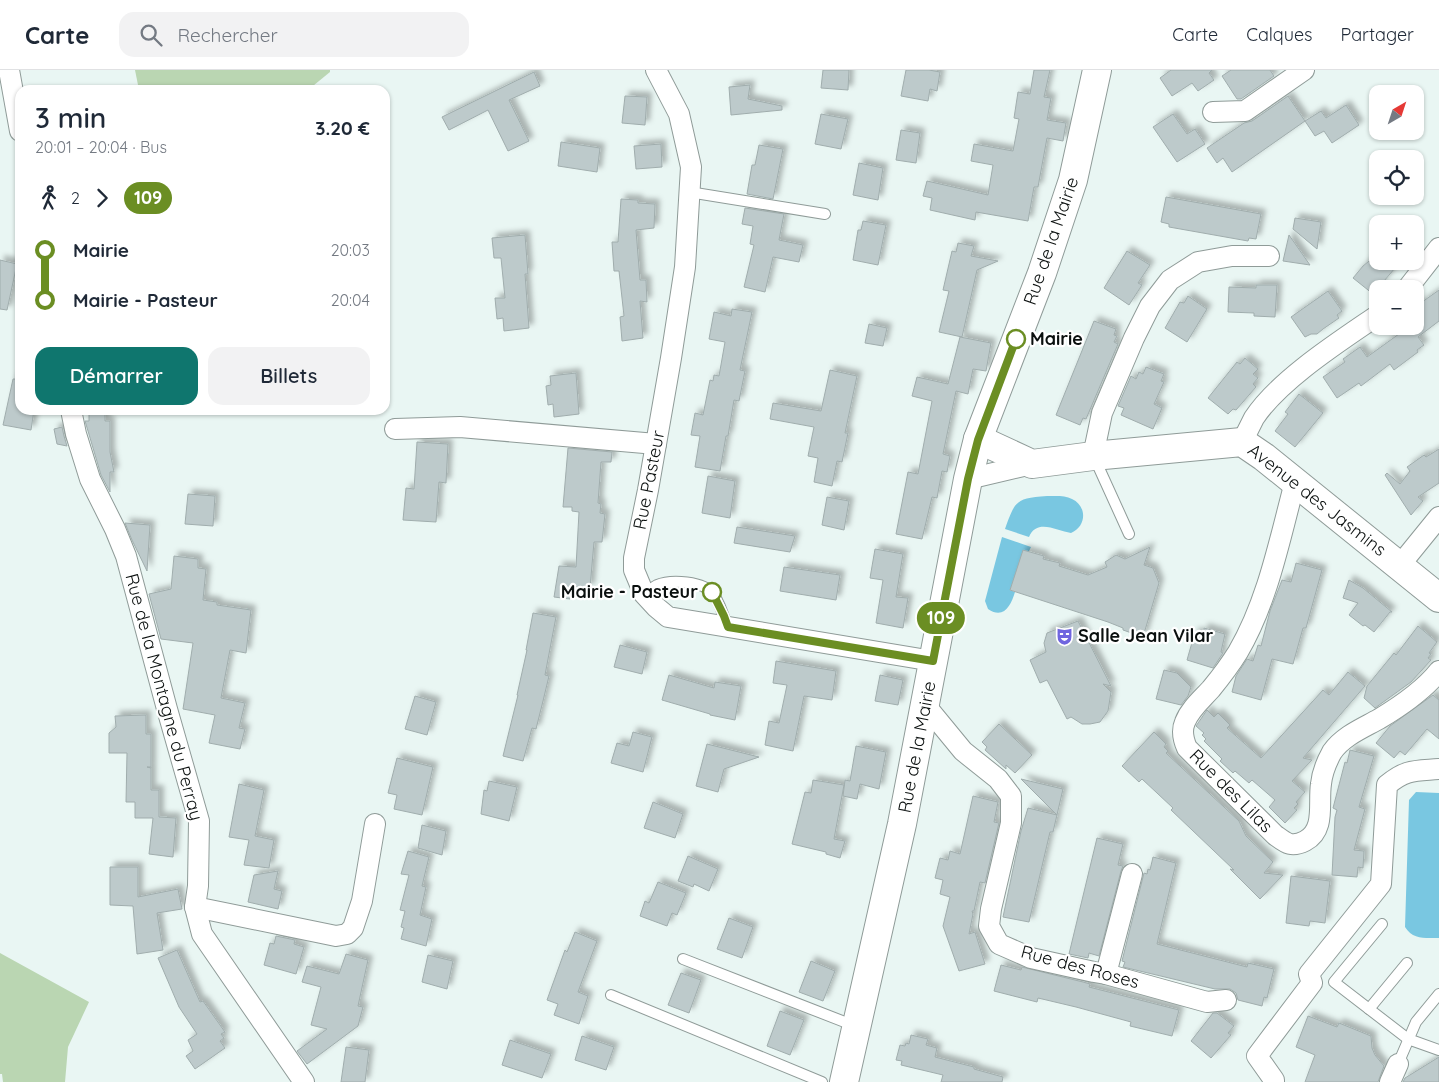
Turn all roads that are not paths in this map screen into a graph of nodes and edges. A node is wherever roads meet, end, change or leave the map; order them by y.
1 (9, 70) edge
2 (656, 70) edge
3 (1097, 70) edge
4 (1304, 70) edge
5 (15, 103) edge
6 (1213, 112) dead end
7 (689, 192) junction
8 (824, 214) dead end
9 (1439, 248) edge
10 (1268, 256) dead end
11 (1414, 280) edge
12 (1369, 321) edge
13 (72, 415) edge
14 (395, 429) dead end
15 (978, 440) junction
16 (1242, 442) junction
17 (656, 444) junction
18 (1093, 456) junction
19 (1032, 464) junction
20 (968, 479) junction
21 (1295, 482) junction
22 (1439, 518) edge
23 (1129, 534) dead end
24 (1400, 565) junction
25 (644, 594) junction
26 (1439, 598) edge
27 (728, 627) junction
28 (933, 661) junction
29 (1439, 671) edge
30 (926, 706) junction
31 (1439, 769) edge
32 (375, 824) dead end
33 (1132, 874) dead end
34 (195, 907) junction
35 (1382, 924) dead end
36 (683, 959) dead end
37 (1407, 964) dead end
38 (1106, 974) junction
39 (1439, 994) edge
40 (611, 995) dead end
41 (1226, 1000) dead end
42 (1369, 1009) junction
43 (856, 1027) junction
44 (1408, 1039) junction
45 (1439, 1050) edge
46 (1394, 1073) edge
47 (1273, 1081) edge
48 (304, 1082) edge
49 (822, 1082) edge
50 (844, 1082) edge

1 - 5 street
2 - 7 street, Rue Pasteur
3 - 15 street, Rue de la Mairie
4 - 6 street
7 - 8 lane
7 - 17 street, Rue Pasteur
9 - 11 street
10 - 18 street
12 - 16 street
13 - 34 street, Rue de la Montagne du Perray
14 - 17 street
15 - 19 street
15 - 20 street, Rue de la Mairie
16 - 18 street, Avenue des Jasmins
16 - 21 street, Avenue des Jasmins
17 - 25 street, Rue Pasteur
18 - 19 street, Avenue des Jasmins
18 - 23 lane
19 - 20 street, Avenue des Jasmins
20 - 28 street, Rue de la Mairie
21 - 24 street, Avenue des Jasmins
21 - 29 street, Rue des Lilas
22 - 24 street
24 - 26 street, Avenue des Jasmins
25 - 27 street, Rue Pasteur
25 - 27 lane
27 - 28 street, Rue Pasteur
28 - 30 street, Rue de la Mairie
30 - 38 street, Rue des Roses
30 - 43 street, Rue de la Mairie
31 - 47 street
32 - 34 street
33 - 38 street
34 - 48 street, Rue de la Montagne du Perray
35 - 42 lane
36 - 43 lane
37 - 42 lane
38 - 41 street, Rue des Roses
39 - 44 lane
40 - 49 lane
42 - 44 lane
43 - 50 street, Rue de la Mairie
44 - 45 lane
44 - 46 lane

